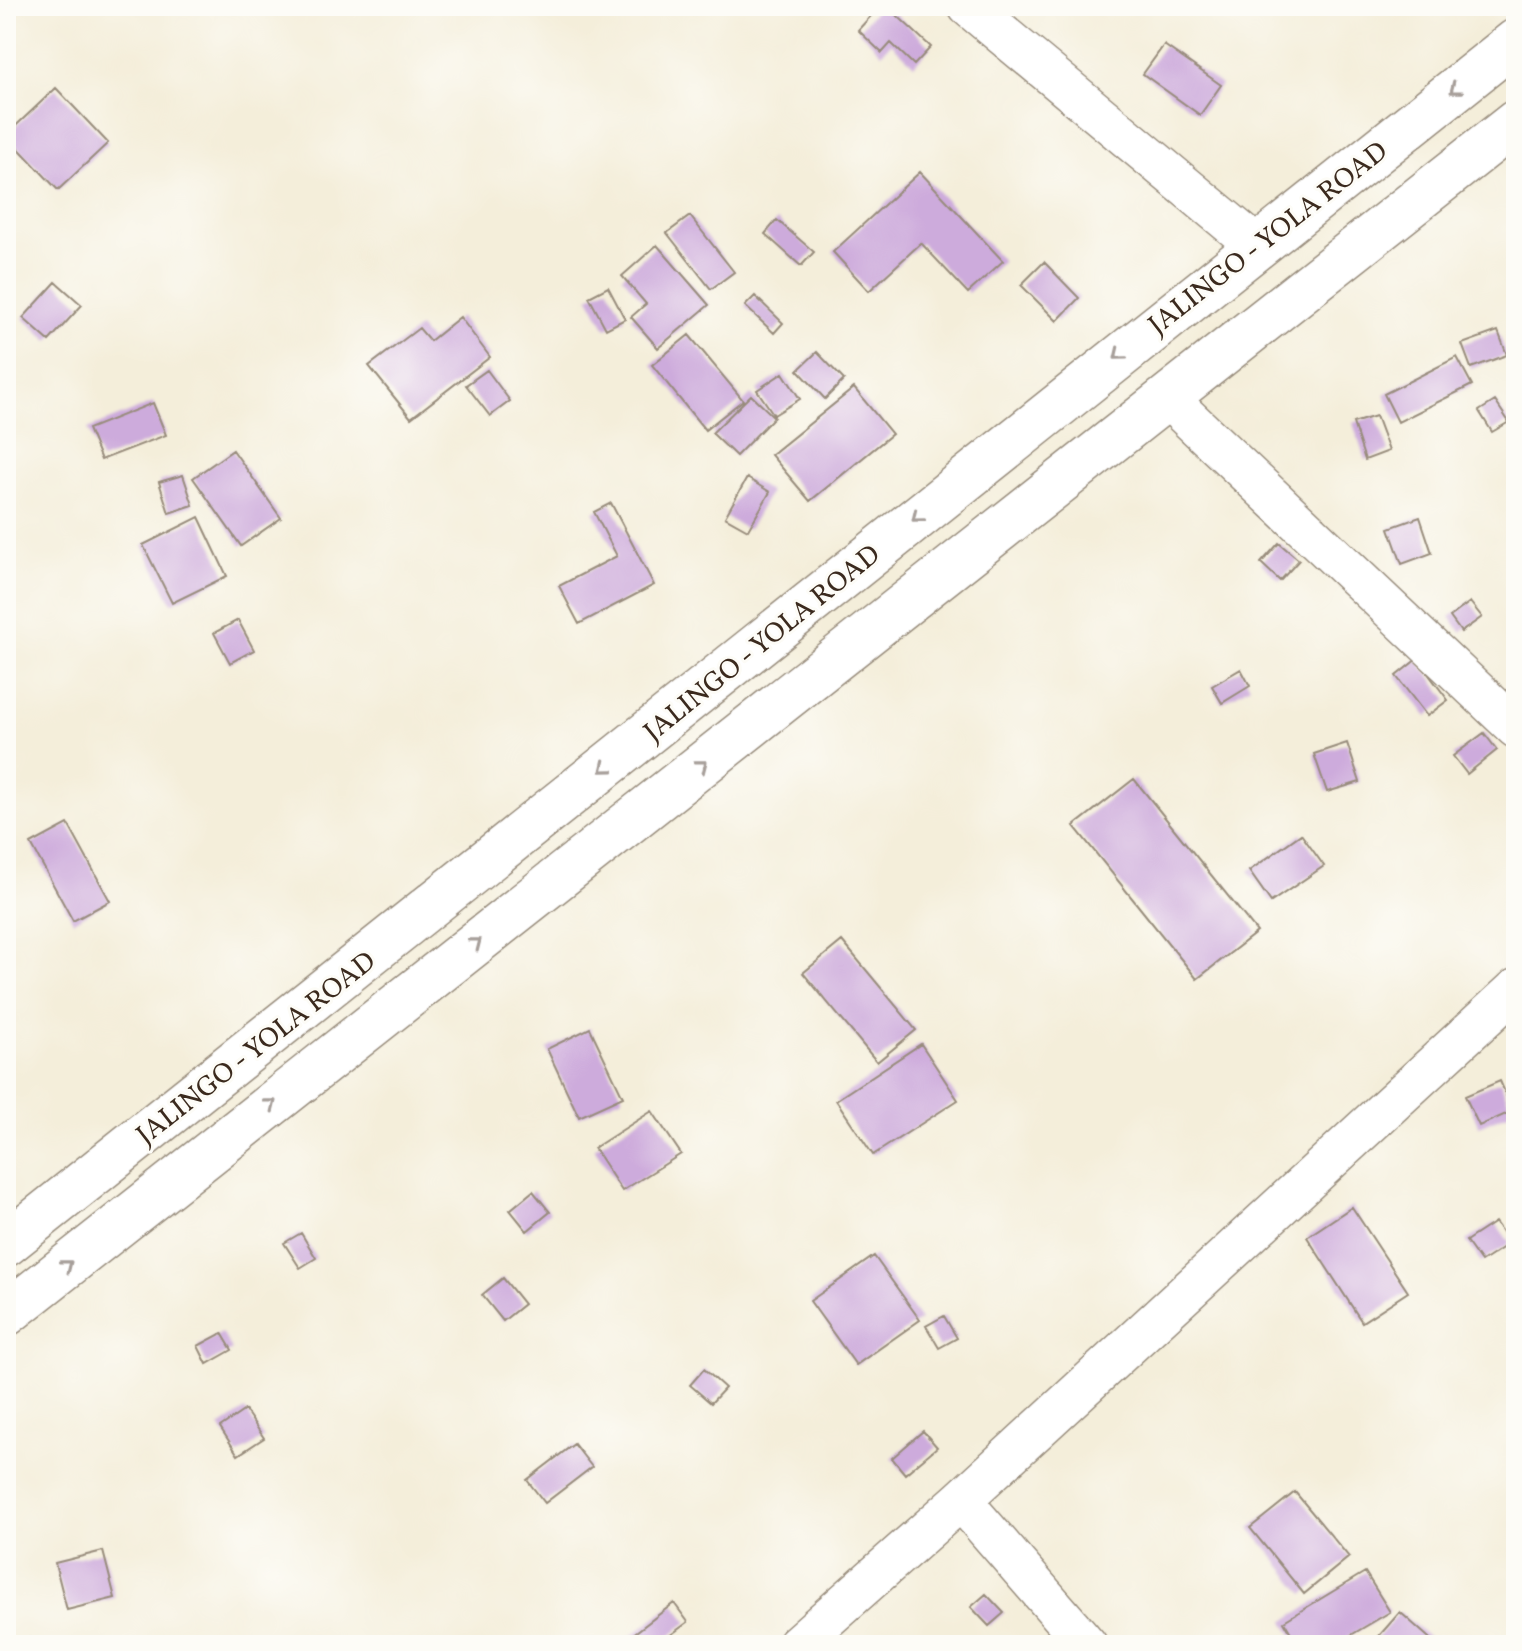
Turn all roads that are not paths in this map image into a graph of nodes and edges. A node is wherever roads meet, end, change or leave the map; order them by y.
1 (968, 6) edge
2 (1516, 41) edge
3 (1516, 122) edge
4 (1256, 245) junction
5 (1167, 398) junction
6 (1516, 728) edge
7 (1516, 989) edge
8 (6, 1244) edge
9 (6, 1314) edge
10 (961, 1500) junction
11 (797, 1645) edge
12 (1087, 1645) edge

1 - 4 street
2 -> 4 highway, JALINGO - YOLA ROAD
3 - 5 highway
4 -> 8 highway, JALINGO - YOLA ROAD
5 - 6 street
9 -> 5 highway
7 - 10 street
10 - 11 street
10 - 12 street

